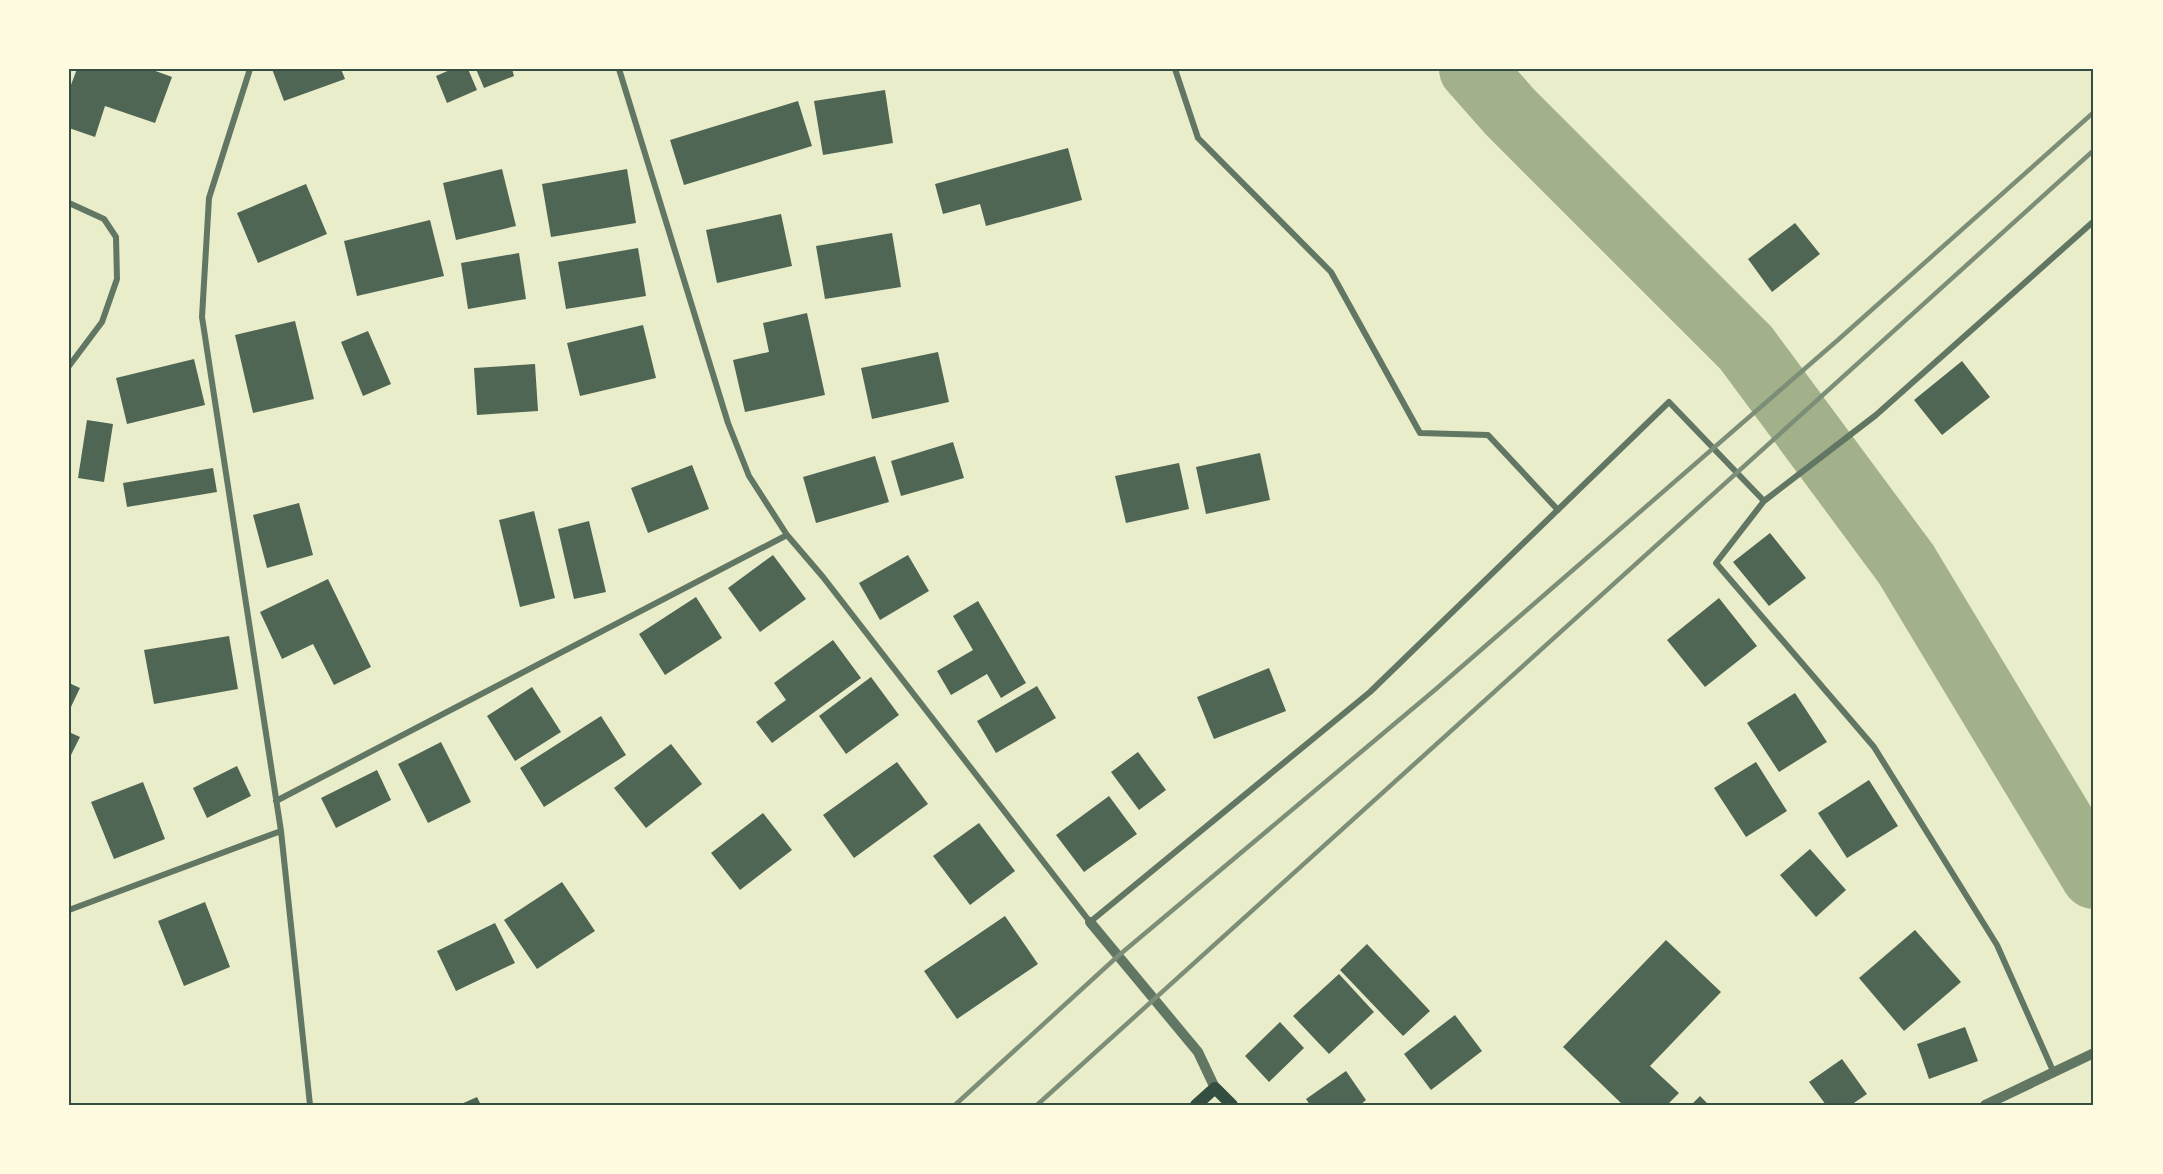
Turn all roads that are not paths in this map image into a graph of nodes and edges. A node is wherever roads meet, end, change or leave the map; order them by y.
1 (250, 69) edge
2 (619, 69) edge
3 (1175, 69) edge
4 (69, 203) edge
5 (2094, 221) edge
6 (69, 366) edge
7 (1764, 501) junction
8 (1558, 510) junction
9 (787, 535) junction
10 (276, 801) junction
11 (281, 831) junction
12 (69, 910) edge
13 (1090, 922) junction
14 (2094, 1053) edge
15 (2054, 1073) junction
16 (1215, 1088) junction
17 (310, 1105) edge
18 (1196, 1105) edge
19 (1232, 1105) edge
20 (1985, 1105) edge

1 - 10 street
2 - 9 street
3 - 8 street
4 - 6 street
5 - 7 street
7 - 8 street
7 - 15 street
8 - 13 street
9 - 10 street
9 - 13 street
10 - 11 street
11 - 12 street
11 - 17 street
13 - 16 street
14 - 15 street
15 - 20 street
16 - 18 main road
16 - 19 main road

